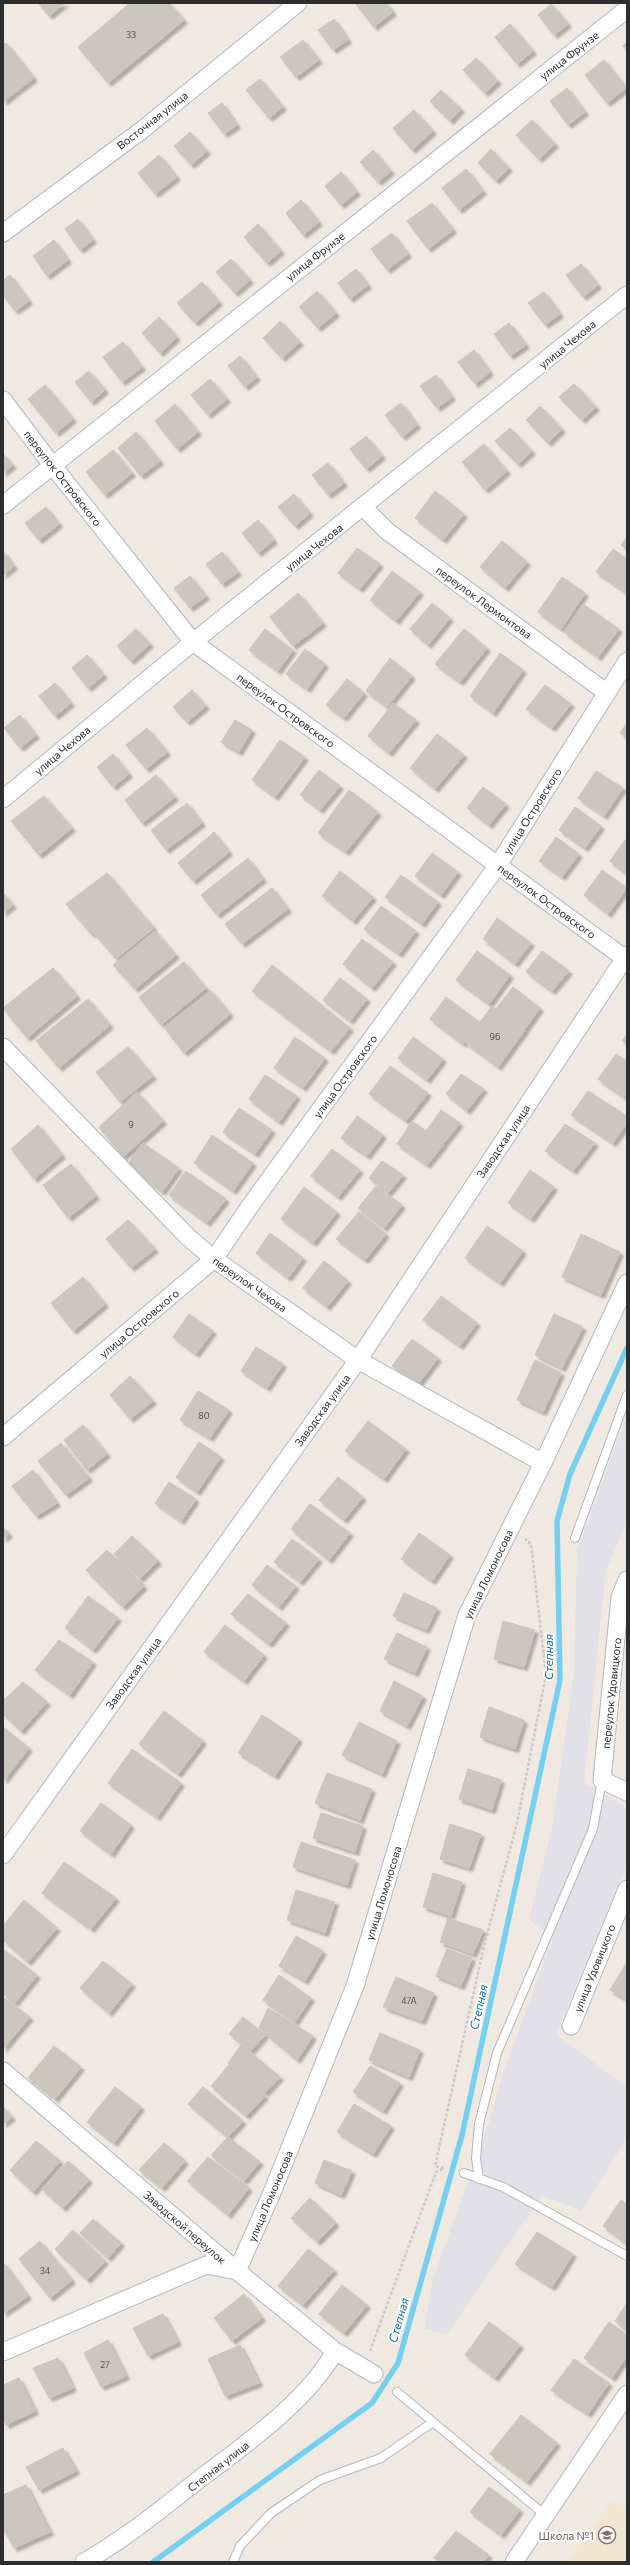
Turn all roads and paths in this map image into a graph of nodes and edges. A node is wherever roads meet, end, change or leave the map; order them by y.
1 (298, 3) edge
2 (627, 9) edge
3 (3, 233) edge
4 (627, 295) edge
5 (3, 400) edge
6 (52, 465) junction
7 (3, 504) edge
8 (364, 508) junction
9 (193, 642) junction
10 (627, 662) edge
11 (607, 693) junction
12 (3, 799) edge
13 (498, 865) junction
14 (626, 958) edge
15 (3, 1047) edge
16 (214, 1259) junction
17 (627, 1283) edge
18 (358, 1360) junction
19 (627, 1395) edge
20 (3, 1437) edge
21 (543, 1463) junction
22 (510, 1528) junction
23 (575, 1538) dead end
24 (627, 1580) edge
25 (602, 1780) junction
26 (627, 1792) edge
27 (3, 1855) edge
28 (627, 1889) edge
29 (571, 2026) dead end
30 (3, 2071) edge
31 (464, 2173) dead end
32 (479, 2179) junction
33 (627, 2256) edge
34 (237, 2271) junction
35 (335, 2351) junction
36 (3, 2352) edge
37 (374, 2374) joint
38 (397, 2392) dead end
39 (627, 2394) edge
40 (433, 2422) junction
41 (546, 2515) junction
42 (84, 2562) edge
43 (233, 2562) edge
44 (514, 2562) edge

1 - 3 street, Восточная улица
2 - 6 street, улица Фрунзе
4 - 8 street, улица Чехова
5 - 6 street, переулок Островского
6 - 7 street, улица Фрунзе
6 - 9 street, переулок Островского
8 - 9 street, улица Чехова
8 - 11 street, переулок Лермонтова
9 - 12 street, улица Чехова
9 - 13 street, переулок Островского
10 - 11 street, улица Островского
11 - 13 street, улица Островского
13 - 14 street, переулок Островского
13 - 16 street, улица Островского
14 - 18 street, Заводская улица
15 - 16 street, переулок Чехова
16 - 18 street, переулок Чехова
16 - 20 street, улица Островского
17 - 21 street, улица Ломоносова
18 - 21 street, переулок Чехова
18 - 27 street, Заводская улица
19 - 23 lane
21 - 22 street, улица Ломоносова
22 - 34 street, улица Ломоносова
22 - 37 path
24 - 25 street, переулок Удовицкого
25 - 26 street
25 - 32 lane
28 - 29 street, улица Удовицкого
30 - 34 street, Заводской переулок
31 - 32 lane
32 - 33 lane
34 - 35 street, Заводской переулок
34 - 36 street
35 - 37 street, Заводской переулок
35 - 42 street, Степная улица
38 - 40 lane
39 - 41 street
40 - 41 lane
40 - 43 lane
41 - 44 street

